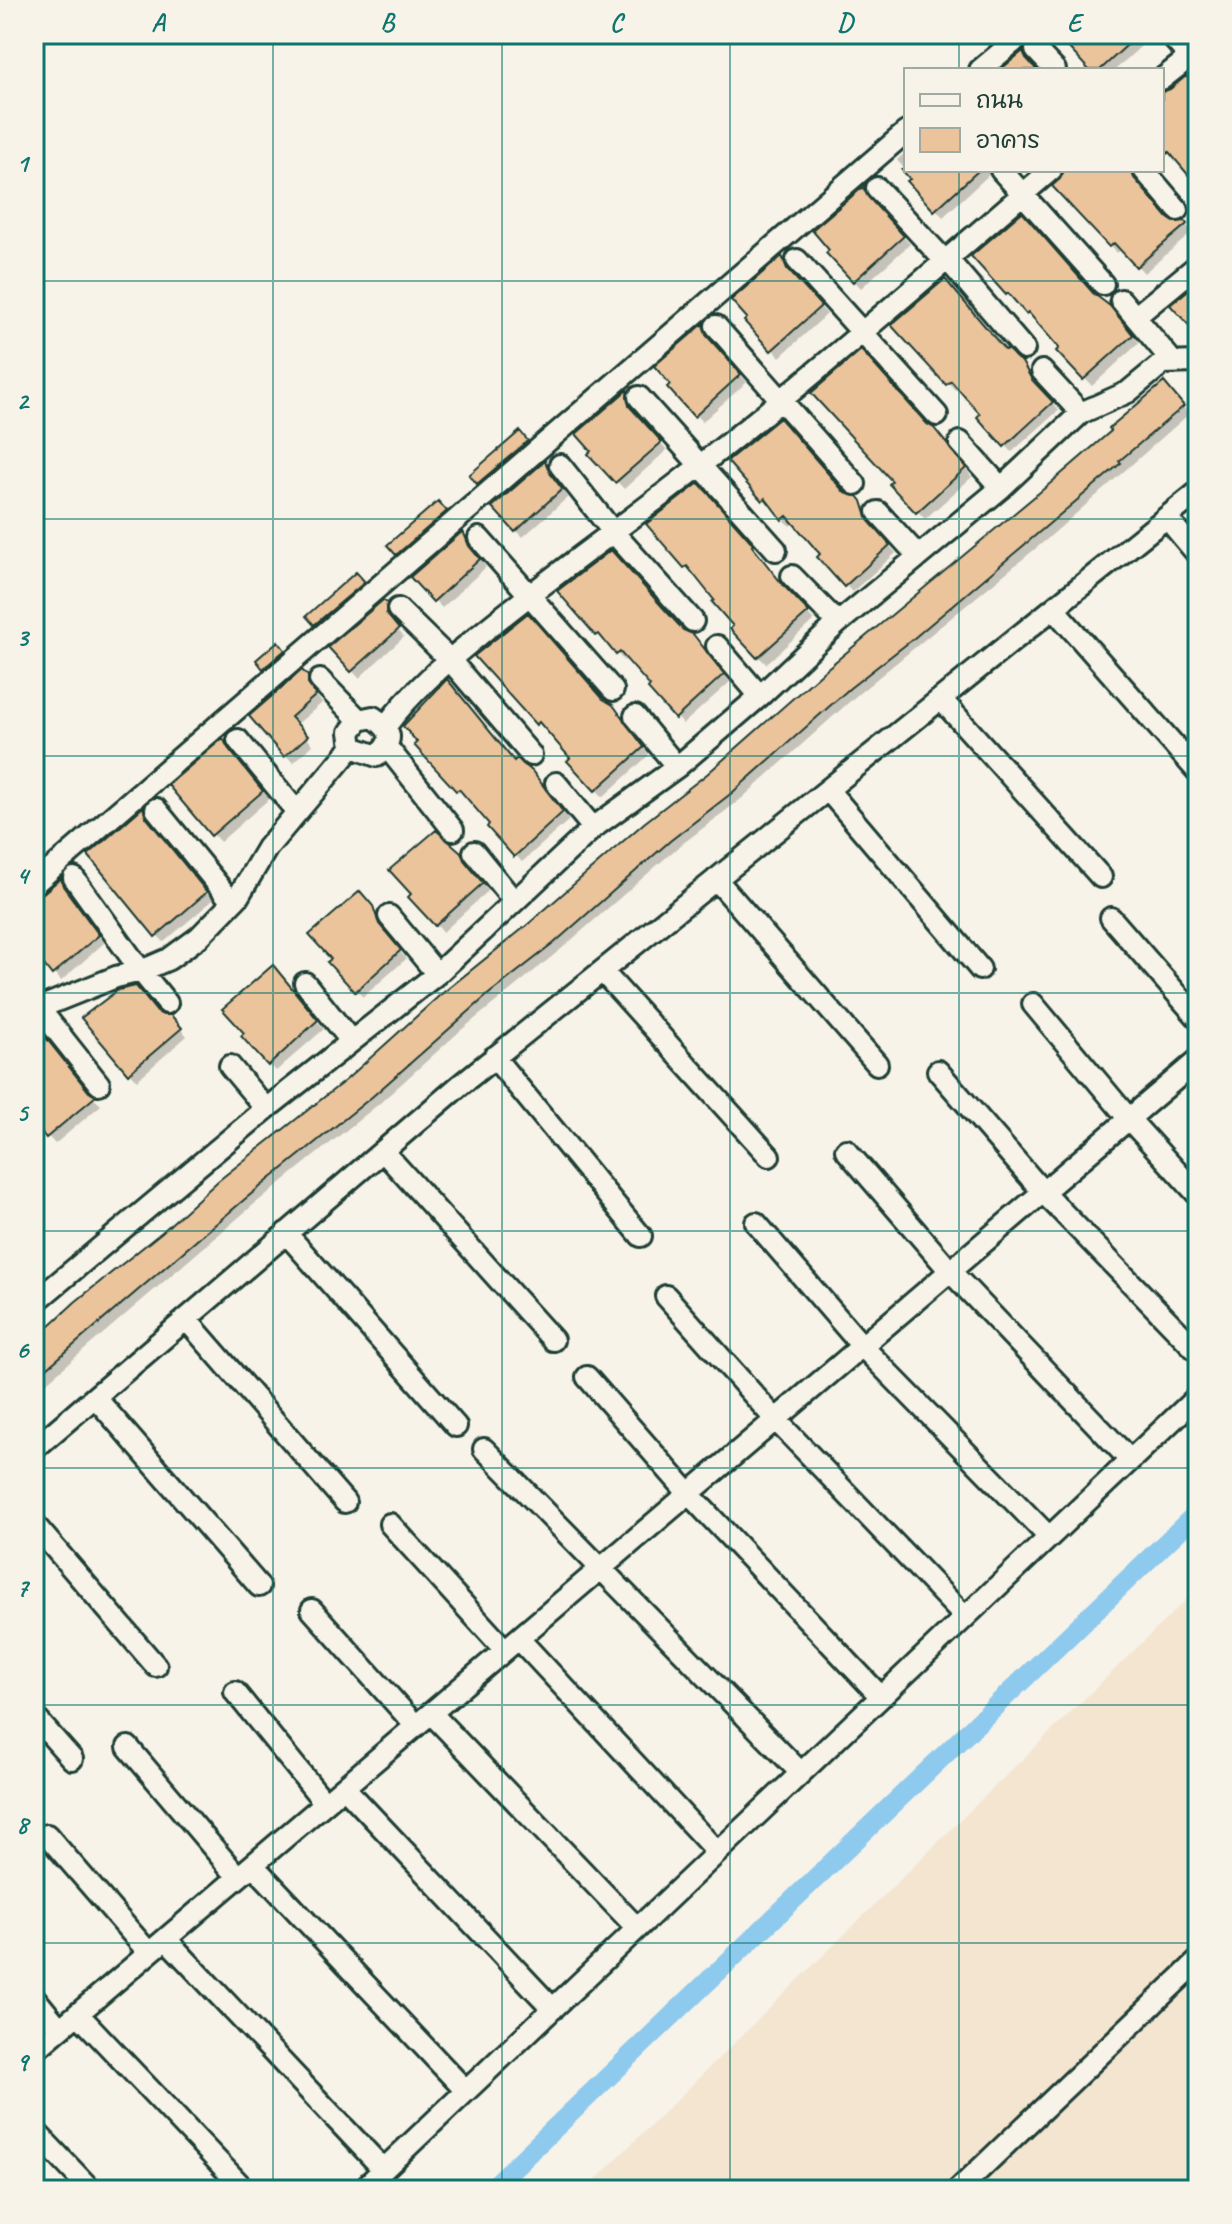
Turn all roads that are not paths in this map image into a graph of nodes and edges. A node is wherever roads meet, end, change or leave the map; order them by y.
1 (1023, 34) edge
2 (1169, 34) edge
3 (1036, 50) dead end
4 (982, 68) edge
5 (1053, 68) edge
6 (1164, 77) edge
7 (904, 134) edge
8 (1003, 172) edge
9 (1049, 172) edge
10 (1146, 172) edge
11 (877, 188) dead end
12 (1023, 194) junction
13 (1178, 210) dead end
14 (797, 260) dead end
15 (947, 261) junction
16 (1198, 265) edge
17 (1103, 284) dead end
18 (1121, 300) dead end
19 (1135, 317) junction
20 (716, 326) dead end
21 (863, 331) junction
22 (1024, 349) dead end
23 (1172, 361) junction
24 (1198, 362) edge
25 (1042, 371) dead end
26 (639, 397) dead end
27 (781, 399) junction
28 (1081, 413) junction
29 (937, 415) dead end
30 (960, 442) dead end
31 (560, 465) dead end
32 (700, 466) junction
33 (855, 484) dead end
34 (1001, 488) junction
35 (1198, 492) edge
36 (878, 512) dead end
37 (1167, 518) junction
38 (614, 533) junction
39 (479, 538) dead end
40 (776, 550) dead end
41 (1198, 555) edge
42 (918, 556) junction
43 (792, 576) dead end
44 (529, 594) junction
45 (398, 609) dead end
46 (1054, 609) junction
47 (693, 621) dead end
48 (838, 623) junction
49 (717, 646) dead end
50 (450, 660) junction
51 (320, 680) dead end
52 (613, 690) dead end
53 (760, 696) junction
54 (941, 699) junction
55 (635, 716) dead end
56 (359, 720) junction
57 (386, 726) junction
58 (238, 740) dead end
59 (352, 747) junction
60 (387, 747) junction
61 (531, 755) dead end
62 (677, 767) junction
63 (1198, 772) edge
64 (556, 783) dead end
65 (828, 790) junction
66 (156, 809) dead end
67 (297, 812) junction
68 (593, 828) junction
69 (453, 830) dead end
70 (474, 852) dead end
71 (1101, 877) dead end
72 (74, 878) dead end
73 (716, 879) junction
74 (34, 884) edge
75 (513, 900) junction
76 (232, 902) junction
77 (389, 916) dead end
78 (1111, 918) dead end
79 (980, 969) dead end
80 (141, 971) junction
81 (602, 971) junction
82 (437, 974) junction
83 (305, 983) dead end
84 (167, 1003) dead end
85 (1033, 1004) dead end
86 (35, 1007) edge
87 (1198, 1018) edge
88 (351, 1041) junction
89 (494, 1057) junction
90 (1198, 1060) edge
91 (877, 1064) dead end
92 (230, 1066) dead end
93 (938, 1071) dead end
94 (99, 1084) dead end
95 (266, 1109) junction
96 (1129, 1119) junction
97 (846, 1150) dead end
98 (383, 1151) junction
99 (769, 1156) dead end
100 (1043, 1192) junction
101 (1198, 1195) edge
102 (756, 1223) dead end
103 (286, 1233) junction
104 (641, 1236) dead end
105 (950, 1271) junction
106 (666, 1296) dead end
107 (34, 1303) edge
108 (186, 1319) junction
109 (553, 1340) dead end
110 (862, 1346) junction
111 (1198, 1352) edge
112 (587, 1377) dead end
113 (1198, 1396) edge
114 (95, 1397) junction
115 (776, 1420) junction
116 (456, 1426) dead end
117 (34, 1449) edge
118 (484, 1449) dead end
119 (1130, 1460) junction
120 (689, 1494) junction
121 (345, 1502) dead end
122 (34, 1524) edge
123 (390, 1524) dead end
124 (1049, 1537) junction
125 (602, 1567) junction
126 (259, 1586) dead end
127 (312, 1610) dead end
128 (965, 1617) junction
129 (512, 1644) junction
130 (156, 1666) dead end
131 (235, 1692) dead end
132 (881, 1697) junction
133 (34, 1716) edge
134 (424, 1720) junction
135 (128, 1747) dead end
136 (72, 1759) dead end
137 (801, 1773) junction
138 (344, 1787) junction
139 (325, 1803) junction
140 (47, 1835) dead end
141 (717, 1852) junction
142 (245, 1871) junction
143 (637, 1928) junction
144 (166, 1939) junction
145 (149, 1953) junction
146 (1198, 1961) edge
147 (34, 1997) edge
148 (553, 2009) junction
149 (78, 2014) junction
150 (60, 2029) junction
151 (34, 2051) edge
152 (466, 2091) junction
153 (34, 2130) edge
154 (383, 2169) junction
155 (91, 2190) edge
156 (245, 2190) edge
157 (362, 2190) edge
158 (958, 2190) edge

1 - 4 street
2 - 6 street
3 - 5 street
7 - 74 street
8 - 12 street
9 - 12 street
10 - 13 street
11 - 15 street
12 - 15 street
12 - 17 street
14 - 21 street
15 - 21 street
15 - 22 street
16 - 19 street
18 - 19 street
19 - 23 street
20 - 27 street
21 - 27 street
21 - 29 street
23 - 24 street
23 - 28 street
25 - 28 street
26 - 32 street
27 - 32 street
27 - 33 street
28 - 34 street
30 - 34 street
31 - 38 street
32 - 38 street
32 - 40 street
34 - 42 street
35 - 37 street
36 - 42 street
37 - 41 street
37 - 46 street
38 - 44 street
38 - 47 street
39 - 44 street
42 - 48 street
43 - 48 street
44 - 50 street
44 - 52 street
45 - 50 street
46 - 54 street
46 - 63 street
48 - 53 street
49 - 53 street
50 - 57 street
50 - 61 street
51 - 56 street
53 - 62 street
54 - 65 street
54 - 71 street
55 - 62 street
56 - 57 street
56 - 59 street
57 - 60 street
58 - 67 street
59 - 60 street
59 - 67 street
60 - 69 street
62 - 68 street
64 - 68 street
65 - 73 street
65 - 79 street
66 - 76 street
67 - 76 street
68 - 75 street
70 - 75 street
72 - 80 street
73 - 81 street
73 - 91 street
75 - 82 street
76 - 80 street
77 - 82 street
78 - 87 street
80 - 84 street
80 - 86 street
81 - 89 street
81 - 99 street
82 - 88 street
83 - 88 street
85 - 96 street
86 - 94 street
88 - 95 street
89 - 98 street
89 - 104 street
90 - 96 street
92 - 95 street
93 - 100 street
95 - 107 street
96 - 100 street
96 - 101 street
97 - 105 street
98 - 103 street
98 - 109 street
100 - 105 street
100 - 111 street
102 - 110 street
103 - 108 street
103 - 116 street
105 - 110 street
105 - 119 street
106 - 115 street
108 - 114 street
108 - 121 street
110 - 115 street
110 - 124 street
112 - 120 street
113 - 119 street
114 - 117 street
114 - 126 street
115 - 120 street
115 - 128 street
118 - 125 street
119 - 124 street
120 - 125 street
120 - 132 street
122 - 130 street
123 - 129 street
124 - 128 street
125 - 129 street
125 - 137 street
127 - 134 street
128 - 132 street
129 - 134 street
129 - 141 street
131 - 139 street
132 - 137 street
133 - 136 street
134 - 138 street
134 - 143 street
135 - 142 street
137 - 141 street
138 - 139 street
138 - 148 street
139 - 142 street
140 - 145 street
141 - 143 street
142 - 144 street
142 - 152 street
143 - 148 street
144 - 145 street
144 - 154 street
145 - 149 street
146 - 158 street
147 - 150 street
148 - 152 street
149 - 150 street
149 - 156 street
150 - 151 street
152 - 154 street
153 - 155 street
154 - 157 street

